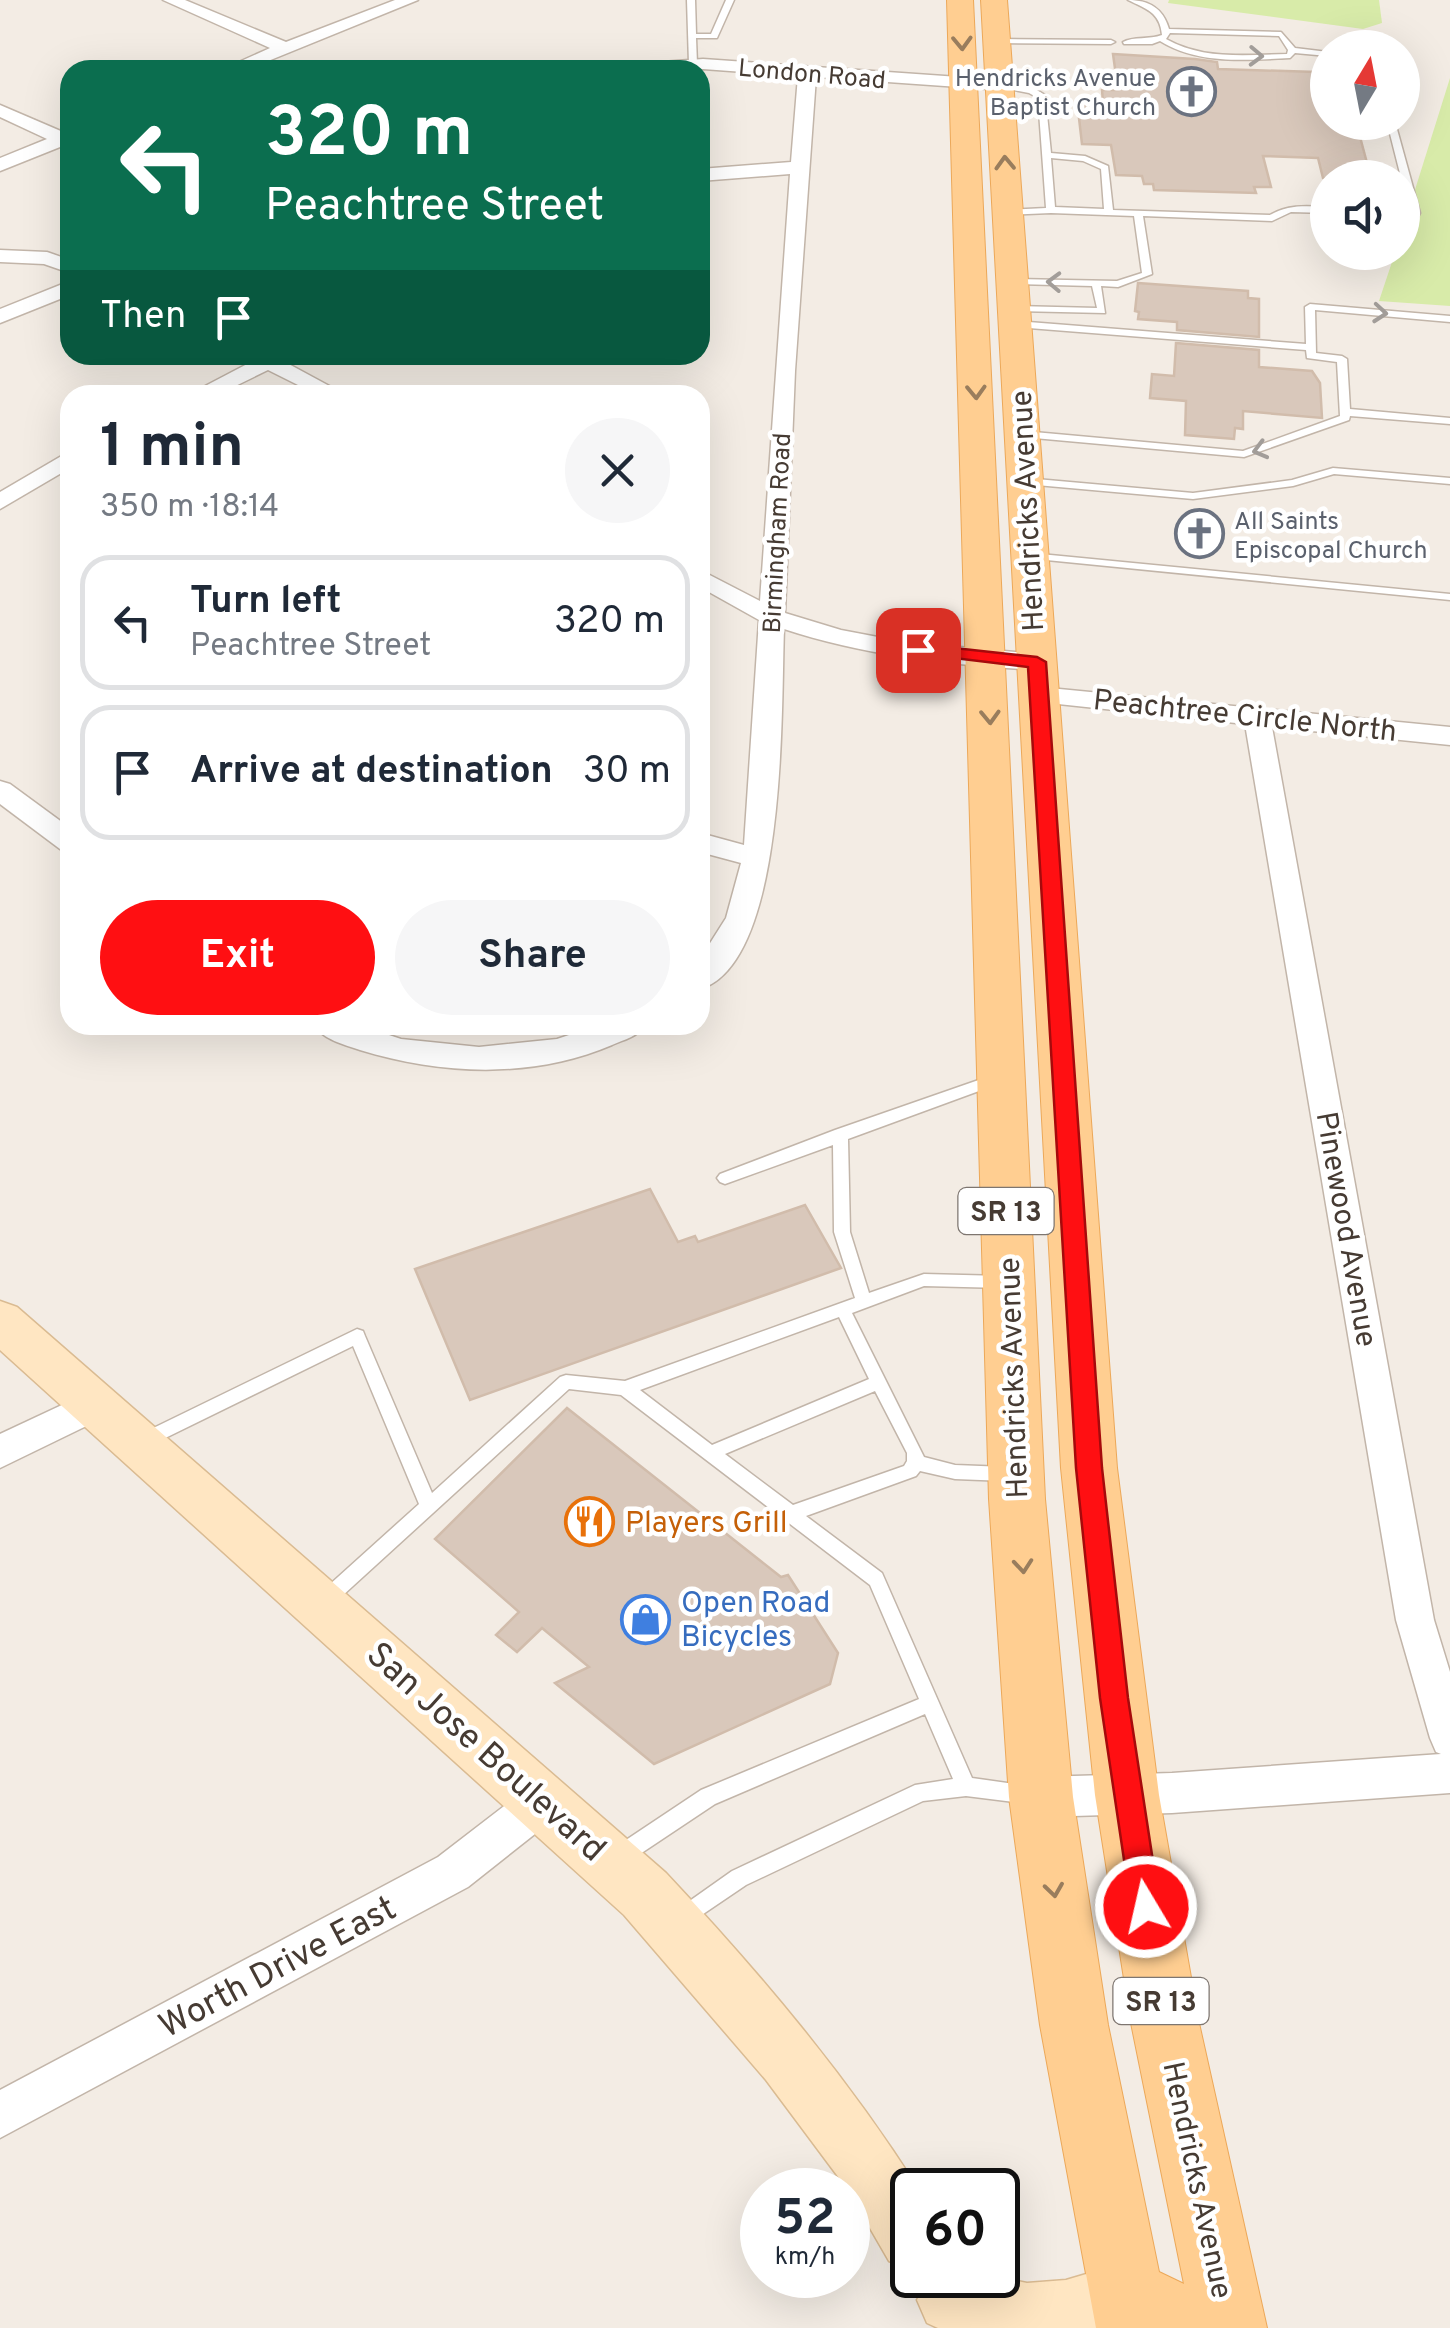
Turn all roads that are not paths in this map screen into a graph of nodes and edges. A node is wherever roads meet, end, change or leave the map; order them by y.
1 (171, 0) edge
2 (410, 0) edge
3 (691, 0) edge
4 (730, 0) edge
5 (960, 0) edge
6 (1132, 0) edge
7 (996, 20) edge
8 (1164, 35) junction
9 (691, 36) junction
10 (1111, 42) dead end
11 (1127, 42) dead end
12 (285, 48) junction
13 (1292, 50) junction
14 (1310, 52) edge
15 (255, 60) edge
16 (692, 60) edge
17 (710, 65) edge
18 (807, 72) junction
19 (983, 85) junction
20 (0, 110) edge
21 (60, 135) edge
22 (60, 140) edge
23 (1047, 155) junction
24 (0, 165) edge
25 (800, 167) junction
26 (710, 173) edge
27 (1310, 209) edge
28 (1009, 211) junction
29 (1109, 212) junction
30 (1138, 214) junction
31 (0, 256) edge
32 (60, 263) edge
33 (1096, 284) junction
34 (60, 290) edge
35 (1004, 310) junction
36 (0, 316) edge
37 (1450, 319) edge
38 (1311, 347) junction
39 (254, 365) edge
40 (283, 365) edge
41 (217, 385) edge
42 (318, 385) edge
43 (1345, 412) junction
44 (1450, 421) edge
45 (1023, 434) junction
46 (60, 464) edge
47 (1002, 480) junction
48 (1450, 481) edge
49 (0, 502) edge
50 (1030, 556) junction
51 (710, 583) edge
52 (1450, 597) edge
53 (771, 617) junction
54 (1021, 672) junction
55 (1257, 717) junction
56 (1450, 736) edge
57 (0, 790) edge
58 (60, 835) edge
59 (710, 845) edge
60 (757, 858) junction
61 (710, 965) edge
62 (354, 1035) edge
63 (603, 1035) edge
64 (1002, 1090) junction
65 (1067, 1106) junction
66 (840, 1134) junction
67 (725, 1178) dead end
68 (1009, 1282) junction
69 (864, 1303) junction
70 (844, 1310) junction
71 (0, 1320) edge
72 (877, 1383) junction
73 (625, 1388) junction
74 (96, 1404) junction
75 (140, 1442) junction
76 (0, 1452) edge
77 (710, 1453) junction
78 (916, 1464) junction
79 (1016, 1474) junction
80 (428, 1507) junction
81 (790, 1514) junction
82 (321, 1604) junction
83 (930, 1704) junction
84 (1450, 1738) edge
85 (1450, 1773) edge
86 (966, 1787) junction
87 (1127, 1795) junction
88 (1041, 1796) junction
89 (544, 1801) junction
90 (611, 1862) junction
91 (674, 1924) junction
92 (0, 2114) edge
93 (890, 2202) edge
94 (946, 2301) edge
95 (1130, 2312) edge
96 (1196, 2328) edge
97 (1230, 2328) edge

1 - 12 street
2 - 12 street
3 - 9 lane
4 - 9 lane
5 -> 19 main road, Hendricks Avenue / SR 13
6 - 8 lane
7 - 10 lane
7 - 19 main road, Hendricks Avenue / SR 13
8 - 11 lane
8 - 13 lane
8 -> 13 lane
9 - 16 lane
12 - 15 street
13 - 14 lane
17 - 18 street, London Road
18 - 19 street, London Road
18 - 25 street, Birmingham Road
19 - 23 lane
19 - 28 main road, Hendricks Avenue / SR 13
20 - 21 street
22 - 24 street
23 - 28 lane
23 - 29 lane
25 - 26 street
25 - 53 street, Birmingham Road
27 - 30 lane
28 - 29 lane
28 - 35 main road, Hendricks Avenue / SR 13
29 - 30 lane
30 - 33 lane
31 - 32 street
33 -> 35 lane
33 - 35 lane
34 - 36 street
35 - 38 lane
35 - 45 main road, Hendricks Avenue / SR 13
35 -> 47 main road, Hendricks Avenue / SR 13
38 -> 37 lane
38 - 43 lane
39 - 41 street
40 - 42 street
43 - 44 lane
43 -> 45 lane
45 - 47 main road, Hendricks Avenue / SR 13
46 - 49 street
47 - 48 lane
47 - 50 main road, Hendricks Avenue / SR 13
47 - 54 main road, Hendricks Avenue / SR 13
50 - 52 lane
50 - 54 main road, Hendricks Avenue / SR 13
51 - 53 street, Peachtree Circle North
53 - 54 street, Peachtree Circle North
53 - 60 street, Birmingham Road
54 - 55 street, Peachtree Circle North
54 -> 64 main road, Hendricks Avenue / SR 13
54 - 65 main road, Hendricks Avenue / SR 13
55 - 56 street, Peachtree Circle North
55 - 84 street, Pinewood Avenue
57 - 58 street
59 - 60 street
60 - 61 street, Birmingham Road
62 - 63 street
64 - 65 main road
64 - 66 lane
64 - 68 main road, Hendricks Avenue / SR 13
65 - 87 main road, Hendricks Avenue / SR 13
66 - 67 lane
66 - 69 lane
68 - 69 lane
68 - 79 main road, Hendricks Avenue / SR 13
69 - 70 lane
70 - 72 lane
70 - 73 lane
71 - 74 street, San Jose Boulevard
72 - 77 lane
72 - 78 lane
73 - 77 lane
73 - 80 lane
74 - 75 street, San Jose Boulevard
74 - 76 street
75 - 80 lane
75 - 82 street, San Jose Boulevard
77 - 81 lane
78 - 79 lane
78 - 81 lane
79 -> 88 main road, Hendricks Avenue / SR 13
80 - 82 lane
81 - 83 lane
82 - 89 street, San Jose Boulevard
83 - 86 lane
83 - 90 lane
85 - 87 street
86 - 88 lane
86 - 91 lane
87 - 88 street
87 - 97 main road, Hendricks Avenue / SR 13
88 -> 95 main road, Hendricks Avenue / SR 13
89 - 90 street, San Jose Boulevard
89 - 92 street, Worth Drive East
90 - 91 street, San Jose Boulevard
91 - 93 street, San Jose Boulevard
94 - 95 street
95 - 96 main road

